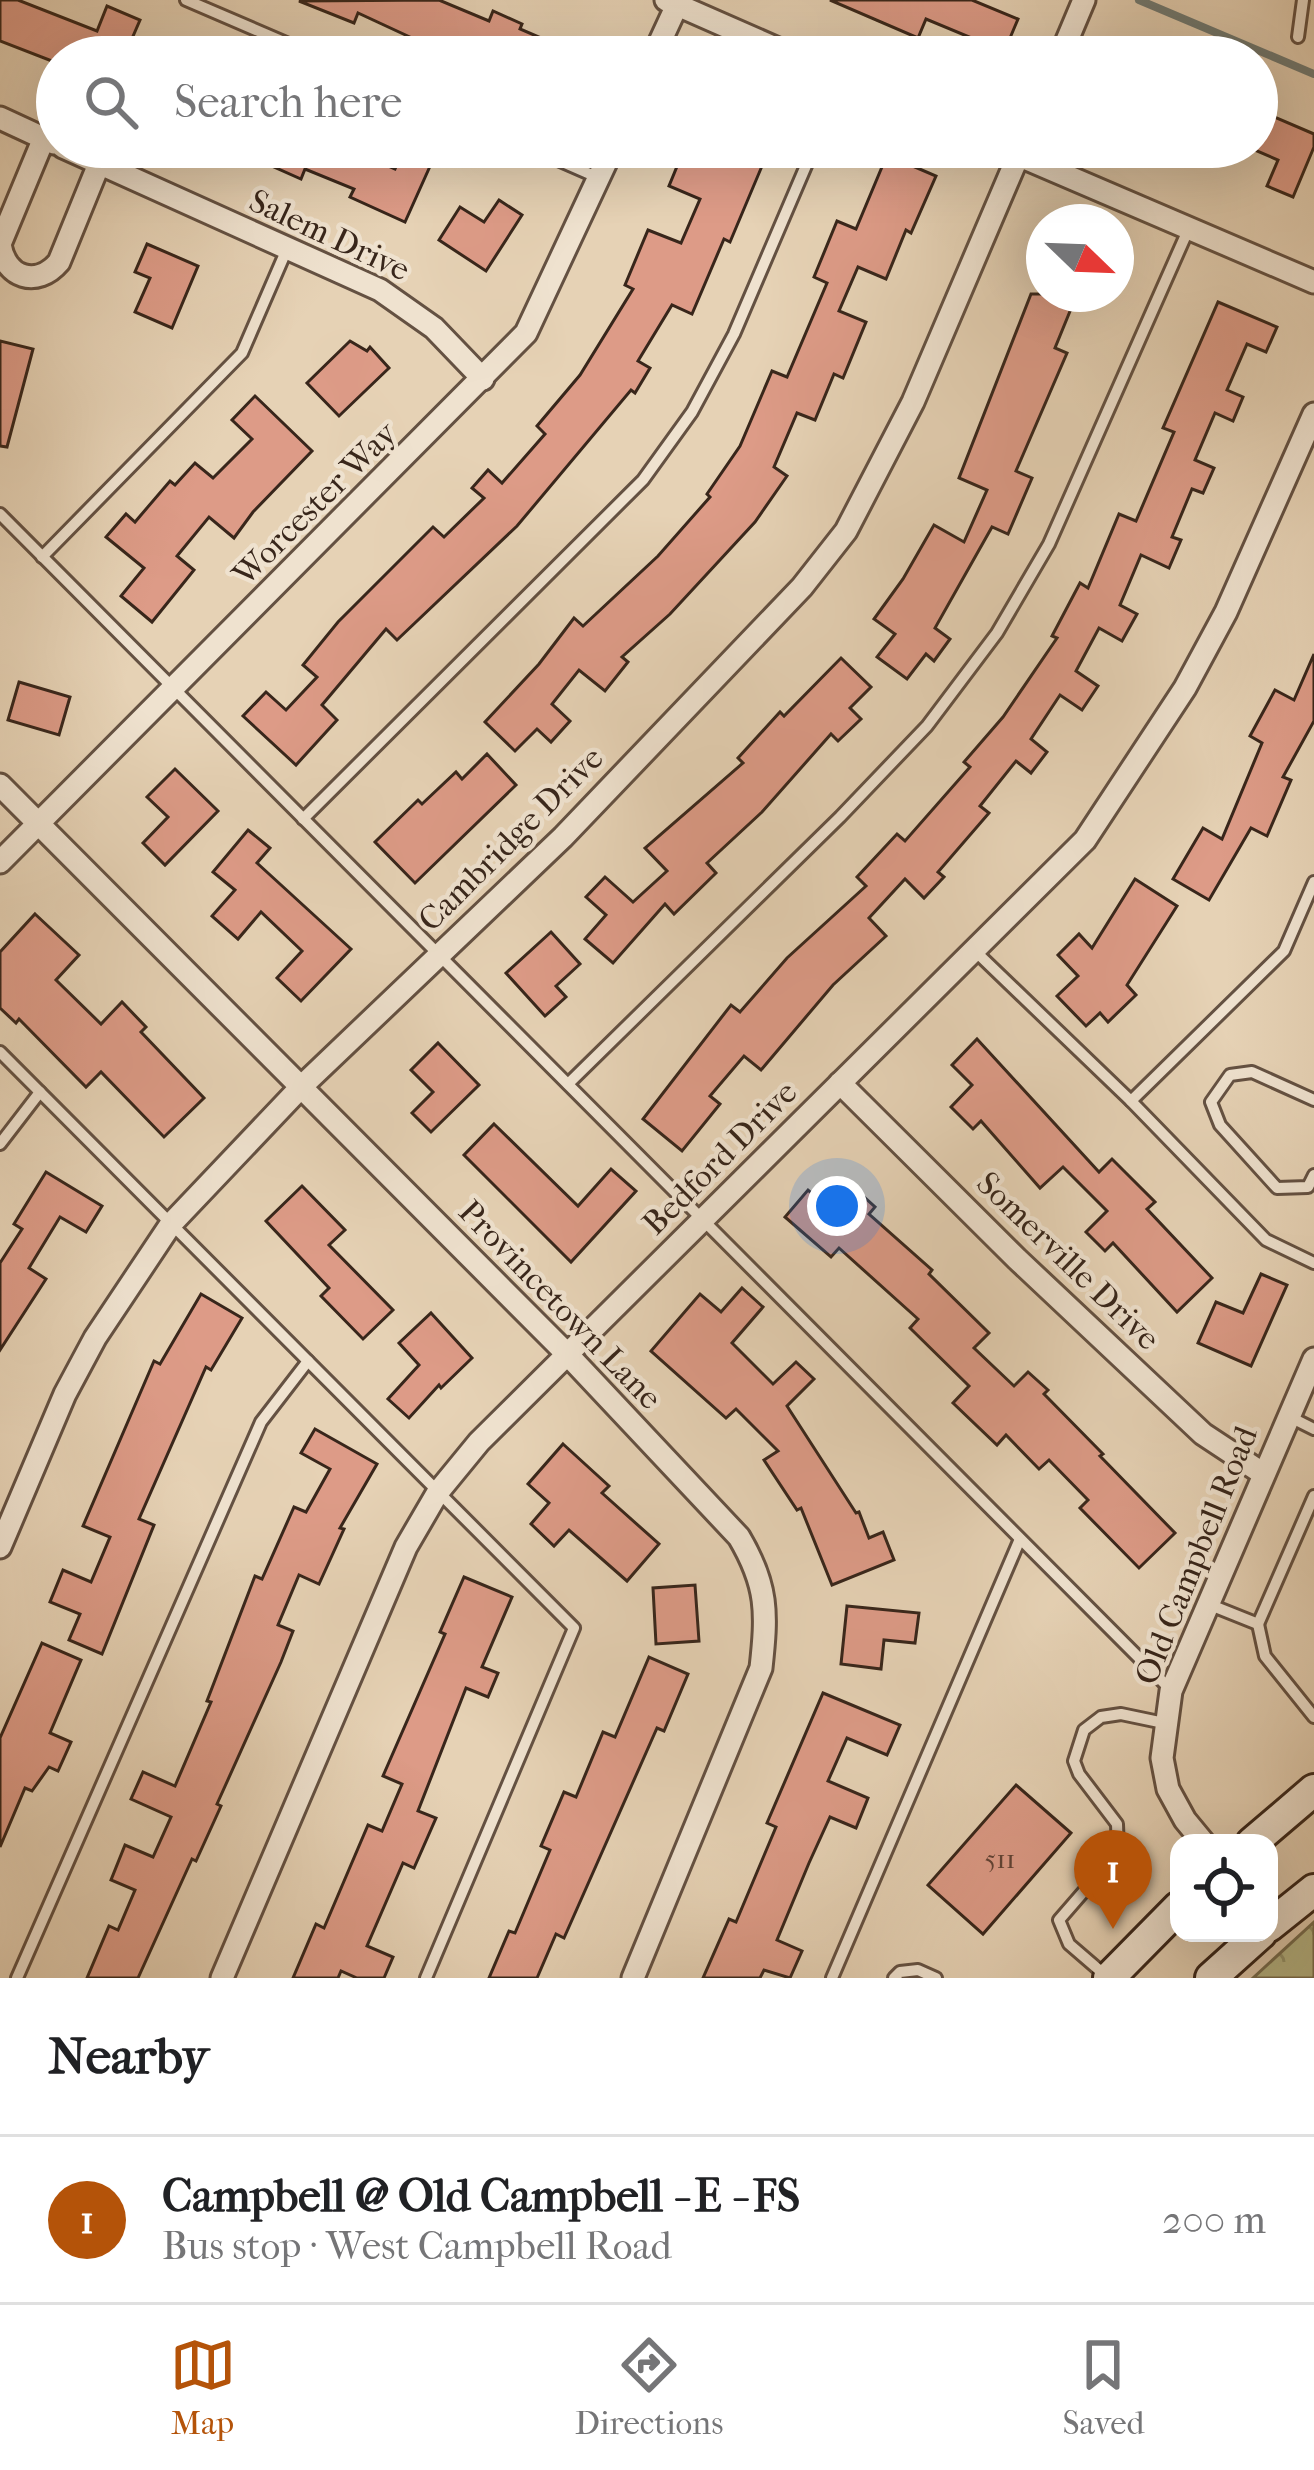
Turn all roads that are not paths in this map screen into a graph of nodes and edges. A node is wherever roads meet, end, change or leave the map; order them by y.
1 (186, 0) edge
2 (1084, 0) edge
3 (1303, 0) edge
4 (672, 2) edge
5 (270, 36) edge
6 (660, 36) edge
7 (749, 36) edge
8 (1069, 36) edge
9 (1298, 37) dead end
10 (0, 118) edge
11 (36, 134) edge
12 (41, 168) edge
13 (97, 168) edge
14 (108, 168) edge
15 (576, 168) edge
16 (604, 168) edge
17 (805, 168) edge
18 (1006, 168) edge
19 (1054, 168) edge
20 (599, 178) junction
21 (1189, 228) junction
22 (0, 244) edge
23 (287, 249) junction
24 (1314, 282) edge
25 (483, 380) junction
26 (1314, 414) edge
27 (0, 514) edge
28 (42, 556) junction
29 (175, 689) junction
30 (0, 785) edge
31 (303, 819) junction
32 (40, 824) junction
33 (0, 862) edge
34 (1314, 882) edge
35 (974, 950) junction
36 (439, 955) junction
37 (0, 1052) edge
38 (840, 1083) junction
39 (568, 1084) junction
40 (301, 1087) junction
41 (40, 1092) junction
42 (1314, 1100) edge
43 (1132, 1101) junction
44 (0, 1144) edge
45 (1314, 1174) edge
46 (703, 1220) junction
47 (171, 1224) junction
48 (1314, 1263) edge
49 (568, 1355) junction
50 (1314, 1359) edge
51 (308, 1361) junction
52 (1288, 1416) junction
53 (1314, 1430) edge
54 (1262, 1473) junction
55 (438, 1492) junction
56 (1314, 1496) edge
57 (1021, 1539) junction
58 (0, 1546) edge
59 (1207, 1603) junction
60 (1258, 1624) junction
61 (1172, 1690) junction
62 (1314, 1717) edge
63 (1164, 1723) junction
64 (1314, 1790) edge
65 (1197, 1834) edge
66 (1263, 1834) edge
67 (1314, 1890) edge
68 (1170, 1916) edge
69 (1278, 1916) edge
70 (1248, 1942) edge
71 (17, 1978) edge
72 (222, 1978) edge
73 (426, 1978) edge
74 (632, 1978) edge
75 (832, 1978) edge
76 (894, 1978) edge
77 (936, 1978) edge
78 (1108, 1978) edge
79 (1210, 1978) edge

1 - 5 lane
2 - 8 street
3 - 9 lane
4 - 6 street
4 - 7 street
10 - 11 street, Salem Drive
12 - 22 street
13 - 22 street
14 - 23 street, Salem Drive
15 - 20 lane
16 - 20 street, Worcester Way
17 - 31 lane
18 - 36 street, Cambridge Drive
19 - 21 street
20 - 25 street, Worcester Way
21 - 24 street
21 - 39 lane
23 - 25 street, Salem Drive
23 - 28 lane
25 - 29 street, Worcester Way
26 - 35 street, Bedford Drive
27 - 28 lane
28 - 29 lane
29 - 31 lane
29 - 32 street, Worcester Way
30 - 32 street, Provincetown Lane
31 - 36 lane
32 - 33 street, Worcester Way
32 - 40 street, Provincetown Lane
34 - 43 lane
35 - 38 street, Bedford Drive
35 - 43 lane
36 - 39 lane
36 - 40 street, Cambridge Drive
37 - 41 lane
38 - 46 street, Bedford Drive
38 - 54 street, Somerville Drive
39 - 46 lane
40 - 47 street, Cambridge Drive
40 - 49 street, Provincetown Lane
41 - 44 lane
41 - 47 lane
42 - 45 lane
43 - 48 lane
46 - 49 street, Bedford Drive
46 - 57 lane
47 - 51 lane
47 - 58 street, Cambridge Drive
49 - 55 street, Bedford Drive
49 - 74 street, Provincetown Lane
50 - 52 street, Old Campbell Road
51 - 55 lane
51 - 71 lane
52 - 53 lane
52 - 54 street, Old Campbell Road
54 - 59 street, Old Campbell Road
55 - 72 street, Bedford Drive
55 - 73 lane
56 - 60 lane
57 - 61 lane
57 - 75 lane
59 - 60 lane
59 - 61 street, Old Campbell Road
60 - 62 lane
61 - 63 street, Old Campbell Road
63 - 65 street, Old Campbell Road
63 - 78 lane
64 - 66 main road
67 - 69 main road
68 - 78 main road
70 - 79 main road
76 - 77 lane

